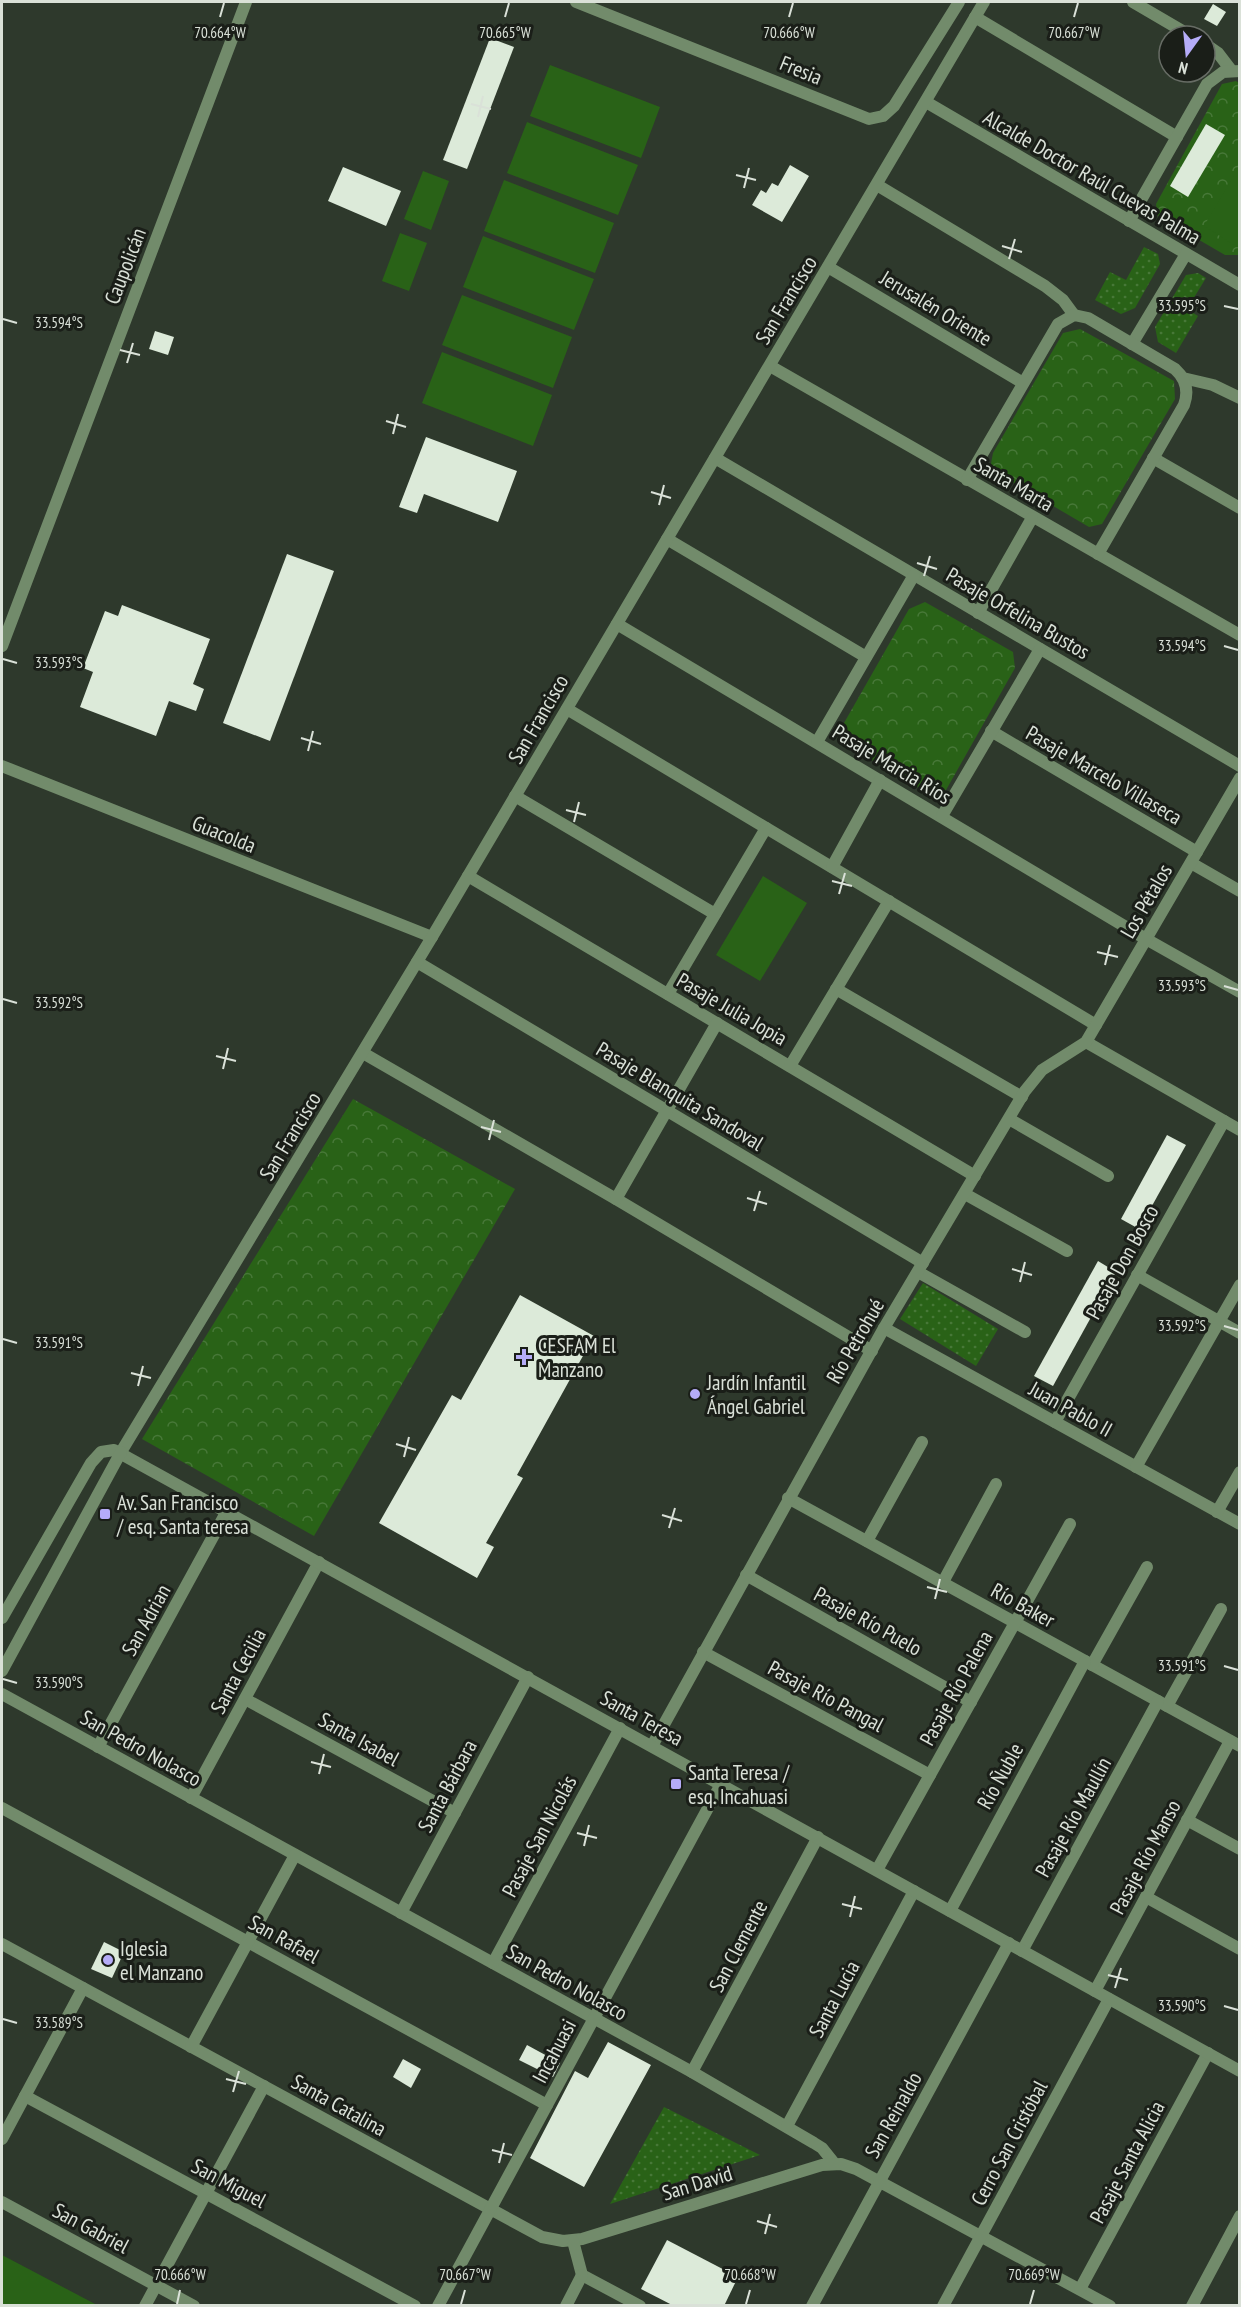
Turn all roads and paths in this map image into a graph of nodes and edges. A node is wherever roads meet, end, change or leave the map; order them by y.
1 (246, 2) edge
2 (576, 2) edge
3 (959, 2) edge
4 (984, 2) edge
5 (1133, 2) edge
6 (975, 17) junction
7 (1171, 24) edge
8 (1217, 52) edge
9 (1235, 71) edge
10 (926, 102) junction
11 (1177, 137) junction
12 (876, 185) junction
13 (1129, 221) junction
14 (1186, 254) junction
15 (828, 267) junction
16 (1239, 285) edge
17 (1074, 315) junction
18 (1132, 344) junction
19 (770, 366) junction
20 (1183, 378) junction
21 (1023, 383) junction
22 (1239, 398) edge
23 (716, 458) junction
24 (1154, 458) junction
25 (967, 480) junction
26 (1239, 508) edge
27 (1032, 518) junction
28 (667, 539) junction
29 (1098, 554) junction
30 (914, 575) junction
31 (978, 613) junction
32 (617, 624) junction
33 (1239, 635) edge
34 (2, 645) edge
35 (1040, 649) junction
36 (866, 657) junction
37 (567, 709) junction
38 (991, 731) junction
39 (817, 742) junction
40 (2, 766) edge
41 (1239, 766) edge
42 (1239, 778) edge
43 (880, 780) junction
44 (515, 796) junction
45 (942, 816) junction
46 (766, 828) junction
47 (1194, 857) junction
48 (831, 867) junction
49 (468, 876) junction
50 (1239, 891) edge
51 (889, 901) junction
52 (715, 914) junction
53 (432, 937) junction
54 (1146, 939) junction
55 (417, 962) junction
56 (836, 989) junction
57 (1239, 993) edge
58 (668, 994) junction
59 (717, 1023) junction
60 (1096, 1025) junction
61 (1086, 1042) junction
62 (363, 1053) junction
63 (790, 1066) junction
64 (1022, 1097) junction
65 (666, 1110) junction
66 (1009, 1119) junction
67 (1224, 1121) junction
68 (1239, 1130) edge
69 (975, 1176) junction
70 (1108, 1176) dead end
71 (965, 1194) junction
72 (616, 1199) junction
73 (1067, 1251) dead end
74 (921, 1268) junction
75 (1137, 1275) junction
76 (1239, 1285) edge
77 (1218, 1321) junction
78 (884, 1328) junction
79 (1025, 1332) dead end
80 (1239, 1333) edge
81 (872, 1351) junction
82 (1055, 1422) junction
83 (922, 1442) dead end
84 (121, 1452) junction
85 (1136, 1467) junction
86 (1239, 1472) edge
87 (996, 1484) dead end
88 (788, 1498) junction
89 (227, 1511) junction
90 (1217, 1512) junction
91 (1070, 1524) dead end
92 (1239, 1524) edge
93 (867, 1541) junction
94 (319, 1562) junction
95 (1146, 1567) dead end
96 (746, 1575) junction
97 (943, 1582) junction
98 (1221, 1609) dead end
99 (2, 1618) edge
100 (1015, 1622) junction
101 (703, 1652) junction
102 (1089, 1663) junction
103 (2, 1671) edge
104 (528, 1677) junction
105 (2, 1694) edge
106 (245, 1699) junction
107 (971, 1702) junction
108 (1163, 1704) junction
109 (620, 1728) junction
110 (1235, 1743) edge
111 (652, 1746) junction
112 (98, 1747) junction
113 (930, 1775) junction
114 (721, 1784) junction
115 (191, 1798) junction
116 (2, 1808) edge
117 (455, 1813) junction
118 (1187, 1820) junction
119 (818, 1837) junction
120 (1239, 1849) edge
121 (295, 1855) junction
122 (877, 1870) junction
123 (914, 1891) junction
124 (1146, 1897) junction
125 (950, 1911) junction
126 (401, 1913) junction
127 (248, 1942) junction
128 (1009, 1943) junction
129 (2, 1944) edge
130 (1239, 1949) edge
131 (1022, 1951) junction
132 (493, 1963) junction
133 (83, 1988) junction
134 (1095, 1991) junction
135 (1109, 1999) junction
136 (594, 2019) junction
137 (191, 2047) junction
138 (1208, 2054) junction
139 (1239, 2071) edge
140 (692, 2073) junction
141 (264, 2086) junction
142 (25, 2096) junction
143 (547, 2105) junction
144 (787, 2126) junction
145 (2, 2139) edge
146 (834, 2163) junction
147 (879, 2181) junction
148 (206, 2193) junction
149 (2, 2202) edge
150 (490, 2210) junction
151 (1239, 2216) edge
152 (980, 2236) junction
153 (1235, 2237) edge
154 (573, 2241) junction
155 (582, 2275) junction
156 (156, 2285) junction
157 (1080, 2289) junction
158 (145, 2306) edge
159 (194, 2306) edge
160 (415, 2306) edge
161 (438, 2306) edge
162 (566, 2306) edge
163 (640, 2306) edge
164 (812, 2306) edge
165 (943, 2306) edge
166 (1110, 2306) edge
167 (1192, 2306) edge

1 - 34 street, Caupolicán
2 - 3 street, Fresia
4 - 6 street, San Francisco
5 - 7 street
6 - 10 street, San Francisco
6 - 11 street
8 - 9 street
9 - 11 street
10 - 12 street, San Francisco
10 - 13 street, Alcalde Doctor Raúl Cuevas Palma
11 - 13 street
12 - 15 street, San Francisco
12 - 17 street
13 - 14 street, Alcalde Doctor Raúl Cuevas Palma
14 - 16 street, Alcalde Doctor Raúl Cuevas Palma
14 - 18 street
15 - 19 street, San Francisco
15 - 21 street, Jerusalén Oriente
17 - 18 street
17 - 21 street
18 - 20 street
19 - 23 street, San Francisco
19 - 25 street, Santa Marta
20 - 22 street
20 - 24 street
21 - 25 street
23 - 28 street, San Francisco
23 - 30 street, Pasaje Orfelina Bustos
24 - 26 street
24 - 29 street
25 - 27 street, Santa Marta
27 - 29 street, Santa Marta
27 - 31 street
28 - 32 street, San Francisco
28 - 36 street
29 - 33 street, Santa Marta
30 - 31 street, Pasaje Orfelina Bustos
30 - 36 street
31 - 35 street, Pasaje Orfelina Bustos
32 - 37 street, San Francisco
32 - 39 street, Pasaje Marcia Ríos
35 - 38 street
35 - 41 street, Pasaje Orfelina Bustos
36 - 39 street
37 - 44 street, San Francisco
37 - 46 street
38 - 45 street
38 - 47 street, Pasaje Marcelo Villaseca
39 - 43 street, Pasaje Marcia Ríos
40 - 53 street, Guacolda
42 - 47 street, Los Pétalos
43 - 45 street, Pasaje Marcia Ríos
43 - 48 street
44 - 49 street, San Francisco
44 - 52 street
45 - 54 street, Pasaje Marcia Ríos
46 - 48 street
46 - 52 street
47 - 50 street, Pasaje Marcelo Villaseca
47 - 54 street, Los Pétalos
48 - 51 street
49 - 53 street, San Francisco
49 - 58 street, Pasaje Julia Jopia
51 - 56 street
51 - 60 street
52 - 58 street
53 - 55 street, San Francisco
54 - 57 street, Pasaje Marcia Ríos
54 - 60 street, Los Pétalos
55 - 62 street, San Francisco
55 - 65 street, Pasaje Blanquita Sandoval
56 - 63 street
56 - 64 street
58 - 59 street, Pasaje Julia Jopia
59 - 63 street, Pasaje Julia Jopia
59 - 65 street
60 - 61 street, Los Pétalos
61 - 64 street, Río Petrohué
61 - 67 street
62 - 72 street
62 - 84 street, San Francisco
63 - 69 street, Pasaje Julia Jopia
64 - 66 street, Río Petrohué
65 - 72 street
65 - 74 street, Pasaje Blanquita Sandoval
66 - 69 street, Río Petrohué
66 - 70 street
67 - 68 street
67 - 75 street, Pasaje Don Bosco
69 - 71 street, Río Petrohué
71 - 73 street
71 - 74 street, Río Petrohué
72 - 81 street
74 - 78 street, Río Petrohué
74 - 79 street, Pasaje Blanquita Sandoval
75 - 77 street
75 - 82 street, Pasaje Don Bosco
76 - 77 street
77 - 80 street
77 - 85 street
78 - 81 street, Río Petrohué
78 - 82 street, Juan Pablo II
81 - 88 street, Río Petrohué
82 - 85 street, Juan Pablo II
83 - 93 street
84 - 89 street, Santa Teresa
84 - 99 street
84 - 103 street, San Francisco
85 - 90 street, Juan Pablo II
86 - 90 street
87 - 97 street
88 - 93 street, Río Baker
88 - 96 street, Río Petrohué
89 - 94 street, Santa Teresa
89 - 112 street, San Adrian
90 - 92 street, Juan Pablo II
91 - 100 street, Pasaje Río Palena
93 - 97 street, Río Baker
94 - 104 street, Santa Teresa
94 - 106 street, Santa Cecilia
95 - 102 street, Río Ñuble
96 - 101 street, Río Petrohué
96 - 107 street, Pasaje Río Puelo
97 - 100 street, Río Baker
98 - 108 street, Pasaje Río Maullín
100 - 102 street, Río Baker
100 - 107 street, Pasaje Río Palena
101 - 111 street, Río Petrohué
101 - 113 street, Pasaje Río Pangal
102 - 108 street, Río Baker
102 - 125 street, Río Ñuble
104 - 109 street, Santa Teresa
104 - 117 street, Santa Bárbara
105 - 112 street, San Pedro Nolasco
106 - 115 street, Santa Cecilia
106 - 117 street, Santa Isabel
107 - 113 street, Pasaje Río Palena
108 - 110 street, Río Baker
108 - 131 street, Pasaje Río Maullín
109 - 111 street, Santa Teresa
109 - 132 street, Pasaje San Nicolás
110 - 118 street, Pasaje Río Manso
111 - 114 street, Santa Teresa
112 - 115 street, San Pedro Nolasco
113 - 122 street, Pasaje Río Palena
114 - 119 street, Santa Teresa
114 - 136 street, Incahuasi
115 - 121 street, San Pedro Nolasco
116 - 127 street, San Rafael
117 - 126 street, Santa Bárbara
118 - 120 street
118 - 124 street, Pasaje Río Manso
119 - 122 street, Santa Teresa
119 - 140 street, San Clemente
121 - 126 street, San Pedro Nolasco
121 - 127 street
122 - 123 street, Santa Teresa
123 - 125 street, Santa Teresa
123 - 144 street, Santa Lucia
124 - 130 street
124 - 134 street, Pasaje Río Manso
125 - 128 street, Santa Teresa
126 - 132 street, San Pedro Nolasco
127 - 137 street
127 - 143 street, San Rafael
128 - 131 street, Santa Teresa
128 - 147 street, San Reinaldo
129 - 133 street, Santa Catalina
131 - 134 street, Santa Teresa
132 - 136 street, San Pedro Nolasco
133 - 137 street, Santa Catalina
133 - 142 street
134 - 135 street, Santa Teresa
135 - 138 street, Santa Teresa
135 - 152 street, Cerro San Cristóbal
136 - 140 street, San Pedro Nolasco
136 - 143 street, Incahuasi
137 - 141 street, Santa Catalina
138 - 139 street, Santa Teresa
138 - 157 street, Pasaje Santa Alicia
140 - 144 street, San Pedro Nolasco
141 - 148 street
141 - 150 street, Santa Catalina
142 - 145 street
142 - 148 street, San Miguel
143 - 150 street, Incahuasi
144 - 146 street, San Pedro Nolasco
146 - 147 street, San Pedro Nolasco
146 - 154 street, San David
147 - 152 street, San Pedro Nolasco
147 - 164 street, San Reinaldo
148 - 156 street
148 - 160 street, San Miguel
149 - 156 street, San Gabriel
150 - 154 street, Santa Catalina
150 - 161 street, Incahuasi
151 - 153 street
152 - 157 street, San Pedro Nolasco
152 - 165 street, Cerro San Cristóbal
153 - 167 street
154 - 155 street
155 - 162 street
155 - 163 street
156 - 158 street
156 - 159 street, San Gabriel
157 - 166 street, San Pedro Nolasco

